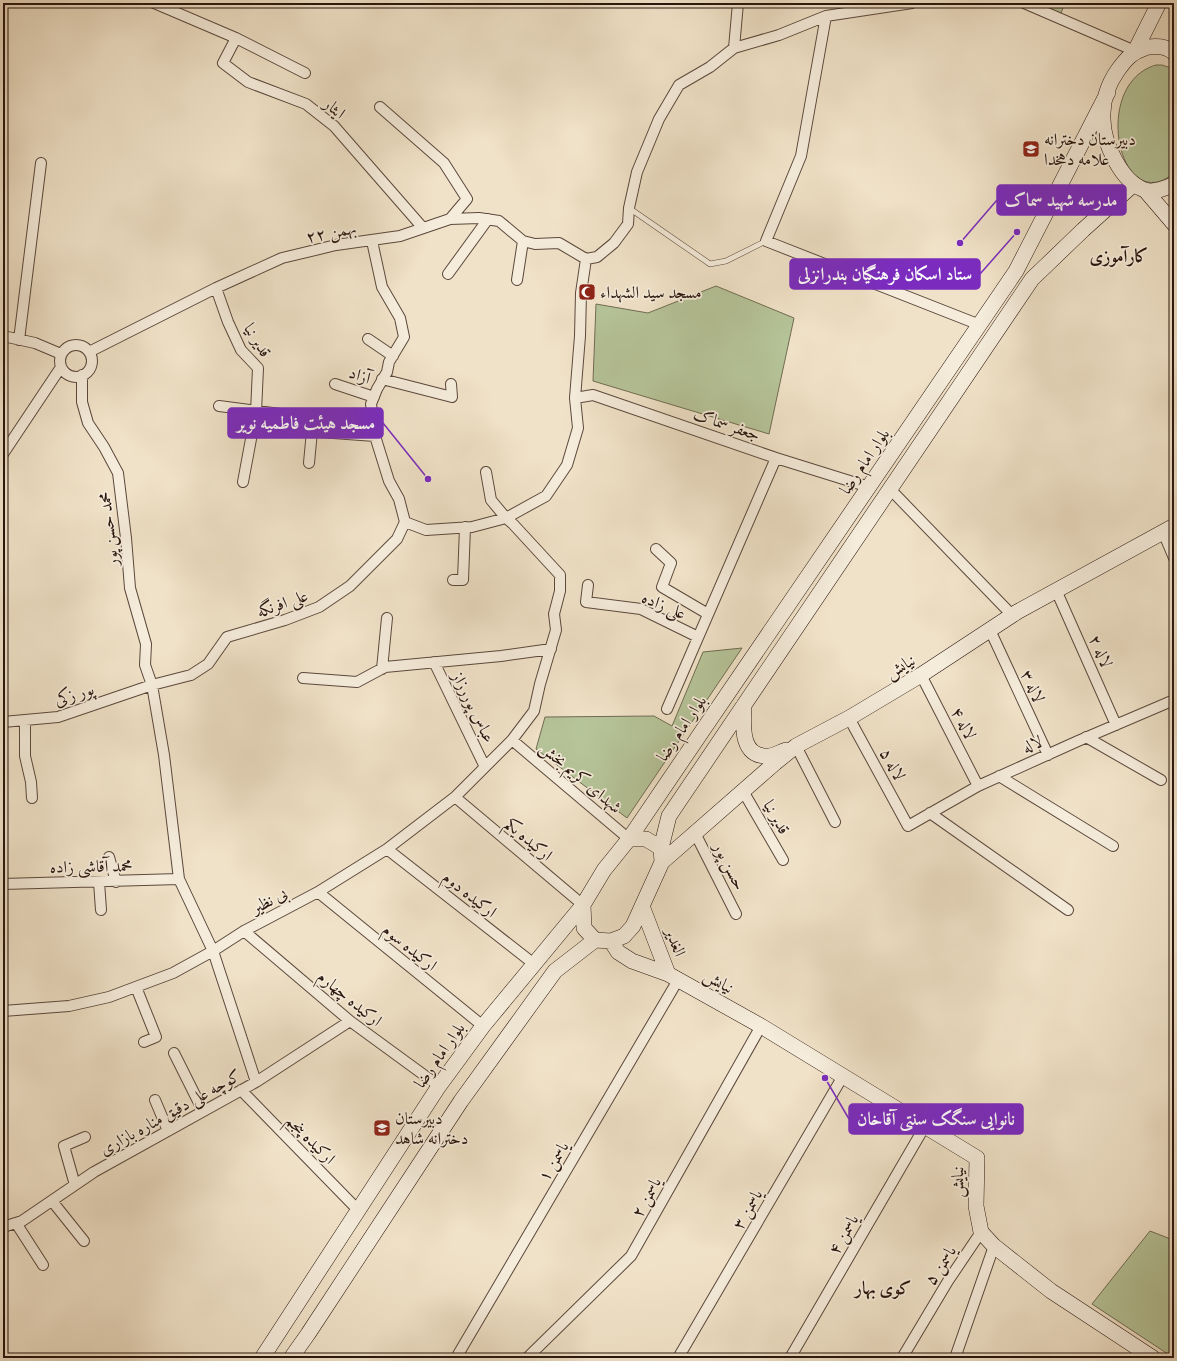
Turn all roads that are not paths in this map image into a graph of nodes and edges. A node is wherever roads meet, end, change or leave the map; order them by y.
1 (154, 3) edge
2 (738, 3) edge
3 (912, 3) edge
4 (1024, 3) edge
5 (1159, 3) edge
6 (826, 16) junction
7 (236, 38) junction
8 (734, 48) junction
9 (1135, 51) junction
10 (1174, 53) edge
11 (305, 73) dead end
12 (1108, 92) junction
13 (380, 107) dead end
14 (41, 163) dead end
15 (1174, 184) edge
16 (1140, 187) junction
17 (629, 208) junction
18 (450, 218) junction
19 (488, 219) junction
20 (1174, 224) edge
21 (423, 228) junction
22 (372, 241) junction
23 (523, 241) junction
24 (766, 241) junction
25 (586, 259) junction
26 (448, 274) dead end
27 (517, 280) dead end
28 (216, 288) junction
29 (980, 325) junction
30 (3, 336) edge
31 (368, 339) dead end
32 (19, 340) junction
33 (89, 352) junction
34 (62, 354) junction
35 (393, 356) junction
36 (61, 367) junction
37 (82, 376) junction
38 (382, 379) junction
39 (335, 384) dead end
40 (451, 384) dead end
41 (374, 397) junction
42 (575, 398) junction
43 (219, 406) dead end
44 (256, 412) junction
45 (319, 432) junction
46 (375, 436) junction
47 (3, 454) edge
48 (776, 458) junction
49 (309, 463) dead end
50 (486, 472) dead end
51 (243, 482) dead end
52 (869, 487) junction
53 (890, 489) junction
54 (506, 518) junction
55 (405, 522) junction
56 (465, 527) junction
57 (1168, 529) edge
58 (656, 549) dead end
59 (1174, 558) edge
60 (453, 580) dead end
61 (588, 585) dead end
62 (1056, 590) junction
63 (708, 614) junction
64 (1012, 615) junction
65 (387, 618) dead end
66 (990, 630) junction
67 (698, 637) junction
68 (551, 649) junction
69 (434, 662) junction
70 (382, 669) junction
71 (921, 675) junction
72 (303, 678) dead end
73 (152, 685) junction
74 (1174, 700) edge
75 (744, 704) junction
76 (667, 709) dead end
77 (849, 718) junction
78 (25, 721) junction
79 (3, 722) edge
80 (1116, 725) junction
81 (1086, 737) junction
82 (512, 740) junction
83 (796, 746) junction
84 (1048, 755) junction
85 (485, 767) junction
86 (998, 776) junction
87 (1161, 780) dead end
88 (978, 786) junction
89 (743, 791) junction
90 (455, 797) junction
91 (32, 798) dead end
92 (930, 813) junction
93 (835, 822) dead end
94 (908, 826) joint
95 (695, 833) junction
96 (629, 839) junction
97 (1113, 846) dead end
98 (387, 849) junction
99 (661, 854) junction
100 (109, 857) dead end
101 (783, 860) dead end
102 (179, 879) junction
103 (99, 882) junction
104 (116, 882) junction
105 (3, 884) edge
106 (318, 892) junction
107 (583, 905) junction
108 (642, 906) junction
109 (101, 910) dead end
110 (1068, 910) dead end
111 (736, 914) dead end
112 (244, 931) junction
113 (595, 940) junction
114 (611, 941) junction
115 (213, 950) junction
116 (534, 964) junction
117 (673, 977) junction
118 (136, 987) junction
119 (3, 1011) edge
120 (350, 1021) junction
121 (483, 1026) junction
122 (761, 1026) junction
123 (144, 1042) dead end
124 (174, 1054) dead end
125 (843, 1076) junction
126 (256, 1082) junction
127 (439, 1086) junction
128 (241, 1090) junction
129 (155, 1100) dead end
130 (203, 1111) junction
131 (925, 1126) junction
132 (168, 1131) junction
133 (85, 1137) dead end
134 (75, 1185) junction
135 (52, 1201) junction
136 (358, 1210) junction
137 (16, 1223) junction
138 (3, 1227) edge
139 (981, 1232) junction
140 (84, 1241) dead end
141 (994, 1246) junction
142 (43, 1265) dead end
143 (268, 1356) edge
144 (291, 1358) edge
145 (456, 1358) edge
146 (527, 1358) edge
147 (678, 1358) edge
148 (790, 1358) edge
149 (902, 1358) edge
150 (955, 1358) edge
151 (1153, 1358) edge

1 - 7 street
2 - 8 street
3 - 6 street
4 - 9 street
5 - 9 main road
6 - 8 street
6 - 24 street
7 - 11 street
7 - 21 street, ایثار
8 - 17 street
9 - 10 main road
9 - 12 main road
12 - 16 main road
12 - 29 main road, بلوار امام رضا
13 - 18 street
14 - 32 street
15 - 16 main road
16 - 20 main road
16 - 53 main road
17 - 24 lane
17 - 25 street
18 - 19 street, ۲۲ بهمن
18 - 21 street, ۲۲ بهمن
19 - 23 street, ۲۲ بهمن
19 - 26 street
21 - 22 street, ۲۲ بهمن
22 - 28 street, ۲۲ بهمن
22 - 35 street
23 - 25 street
23 - 27 street
24 - 29 street
25 - 42 street
28 - 33 street, ۲۲ بهمن
28 - 44 street, قدیر نیا
29 - 52 main road, بلوار امام رضا
30 - 32 street
31 - 35 street
32 - 34 street
33 - 34 street
33 - 37 street
34 - 36 street
35 - 38 street
36 - 37 street
36 - 47 street
37 - 73 street, محمد حسن پور
38 - 40 street
38 - 41 street
39 - 41 street, آزاد
41 - 46 street
42 - 48 street, جعفر سماک
42 - 54 street
43 - 44 street
44 - 45 street
44 - 51 street, قدیر نیا
45 - 46 street
45 - 49 street
46 - 55 street
48 - 52 street, جعفر سماک
48 - 63 street
50 - 54 street
52 - 96 main road, بلوار امام رضا
53 - 64 street
53 - 75 main road
54 - 56 street
54 - 68 street, بی نظیر
55 - 56 street
55 - 73 street, علی افرنگه
56 - 60 street
57 - 59 street
57 - 62 main road, نیایش
58 - 63 street
61 - 67 street, علی زاده
62 - 64 main road, نیایش
62 - 80 street, لاله ۲
63 - 67 street
64 - 66 main road, نیایش
65 - 70 street
66 - 71 main road, نیایش
66 - 84 street, لاله ۳
67 - 76 street
68 - 69 street
68 - 82 street, بی نظیر
69 - 70 street
69 - 85 street, عباس پوررزاز
70 - 72 street
71 - 77 main road, نیایش
71 - 88 street, لاله ۴
73 - 78 street, پور زکی
73 - 102 street, محمد حسن پور
74 - 80 street, لاله
75 - 83 main road
75 - 99 main road
77 - 83 main road, نیایش
77 - 94 street, لاله ۵
78 - 79 street, پور زکی
78 - 91 street
80 - 81 street, لاله
81 - 84 street, لاله
81 - 87 street
82 - 85 street, بی نظیر
82 - 96 street, شهدای کریم بخش
83 - 89 main road, نیایش
83 - 93 street
84 - 86 street, لاله
85 - 90 street, بی نظیر
86 - 88 street, لاله
86 - 97 street
88 - 92 street, لاله
89 - 95 main road, نیایش
89 - 101 street, قدیر نیا
90 - 98 street, بی نظیر
90 - 107 street, ارکیده یکم
92 - 94 street, لاله
92 - 110 street
95 - 99 main road, نیایش
95 - 111 street, حسن پور
96 - 99 main road
96 - 107 main road, بلوار امام رضا
98 - 106 street, بی نظیر
98 - 116 street, ارکیده دوم
99 - 108 main road
100 - 104 street
102 - 104 street, محمد آقاشی زاده
102 - 115 street, محمد حسن پور
103 - 104 street, محمد آقاشی زاده
103 - 105 street, محمد آقاشی زاده
103 - 109 street
106 - 112 street, بی نظیر
106 - 121 street, ارکیده سوم
107 - 113 main road
107 - 116 main road, بلوار امام رضا
108 - 114 main road
108 - 117 main road, الغدیر
112 - 115 street, بی نظیر
112 - 120 street, ارکیده چهارم
113 - 114 main road
113 - 144 main road
114 - 117 main road, الغدیر
115 - 118 street, بی نظیر
115 - 126 street, محمد حسن پور
116 - 121 main road, بلوار امام رضا
117 - 122 main road, نیایش
117 - 145 street, یاسمن ۱
118 - 119 street, بی نظیر
118 - 123 street
120 - 126 street, کوچه علی دقیق مناره بازاری
120 - 127 street, ارکیده چهارم
121 - 127 main road, بلوار امام رضا
122 - 125 main road, نیایش
122 - 146 street, یاسمن ۲
124 - 130 street
125 - 131 main road, نیایش
125 - 147 street, یاسمن ۳
126 - 128 street, کوچه علی دقیق مناره بازاری
127 - 136 main road, بلوار امام رضا
128 - 130 street, کوچه علی دقیق مناره بازاری
128 - 136 street, ارکیده پنجم
129 - 132 street
130 - 132 street, کوچه علی دقیق مناره بازاری
131 - 139 main road, نیایش
131 - 148 street, یاسمن ۴
132 - 134 street, کوچه علی دقیق مناره بازاری
133 - 134 street
134 - 135 street, کوچه علی دقیق مناره بازاری
135 - 137 street, کوچه علی دقیق مناره بازاری
135 - 140 street
136 - 143 main road, بلوار امام رضا
137 - 138 street, کوچه علی دقیق مناره بازاری
137 - 142 street
139 - 141 main road
139 - 149 street, یاسمن ۵
141 - 150 street
141 - 151 main road

